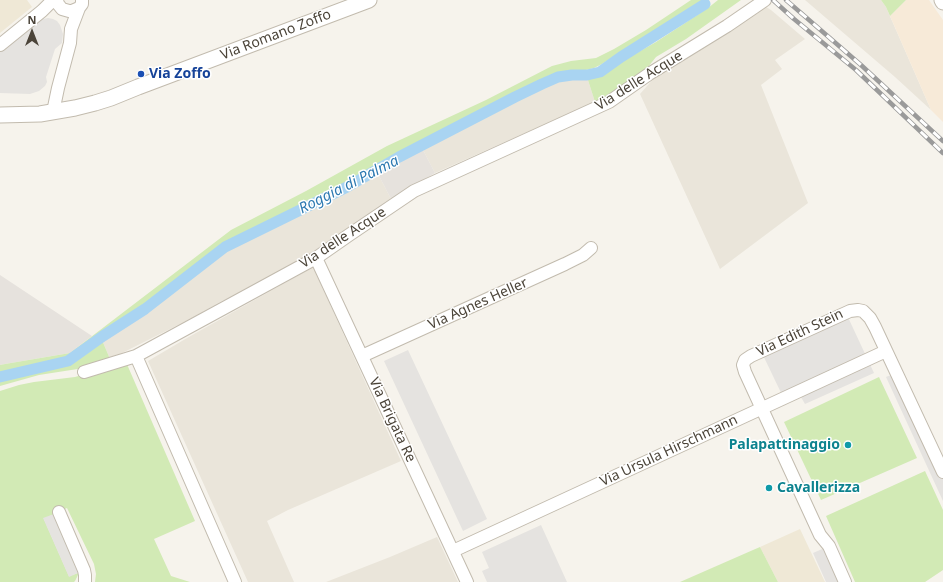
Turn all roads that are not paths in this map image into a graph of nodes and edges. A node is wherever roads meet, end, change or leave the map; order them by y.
1 (52, 0) edge
2 (369, 0) edge
3 (764, 0) edge
4 (80, 4) edge
5 (62, 6) edge
6 (42, 11) junction
7 (71, 29) junction
8 (0, 45) edge
9 (0, 107) edge
10 (54, 108) junction
11 (0, 115) edge
12 (591, 248) dead end
13 (316, 258) junction
14 (886, 351) junction
15 (136, 356) junction
16 (362, 356) junction
17 (84, 372) dead end
18 (761, 409) junction
19 (943, 472) edge
20 (58, 512) dead end
21 (452, 551) junction
22 (85, 582) edge
23 (235, 582) edge
24 (467, 582) edge
25 (845, 582) edge

1 - 6 street
2 - 10 street, Via Romano Zoffo
3 - 13 street, Via delle Acque
4 - 5 street
4 - 7 street
5 - 6 street
5 - 7 street
6 - 8 street
7 - 10 street
9 - 10 street, Via Romano Zoffo
10 - 11 street, Via Romano Zoffo
12 - 16 street, Via Agnes Heller
13 - 15 street, Via delle Acque
13 - 16 street, Via Brigata Re
14 - 18 street, Via Ursula Hirschmann
14 - 18 street, Via Edith Stein
14 - 19 street
15 - 17 street, Via delle Acque
15 - 23 street
16 - 21 street, Via Brigata Re
18 - 21 street, Via Ursula Hirschmann
18 - 25 street
20 - 22 street
21 - 24 street, Via Brigata Re

